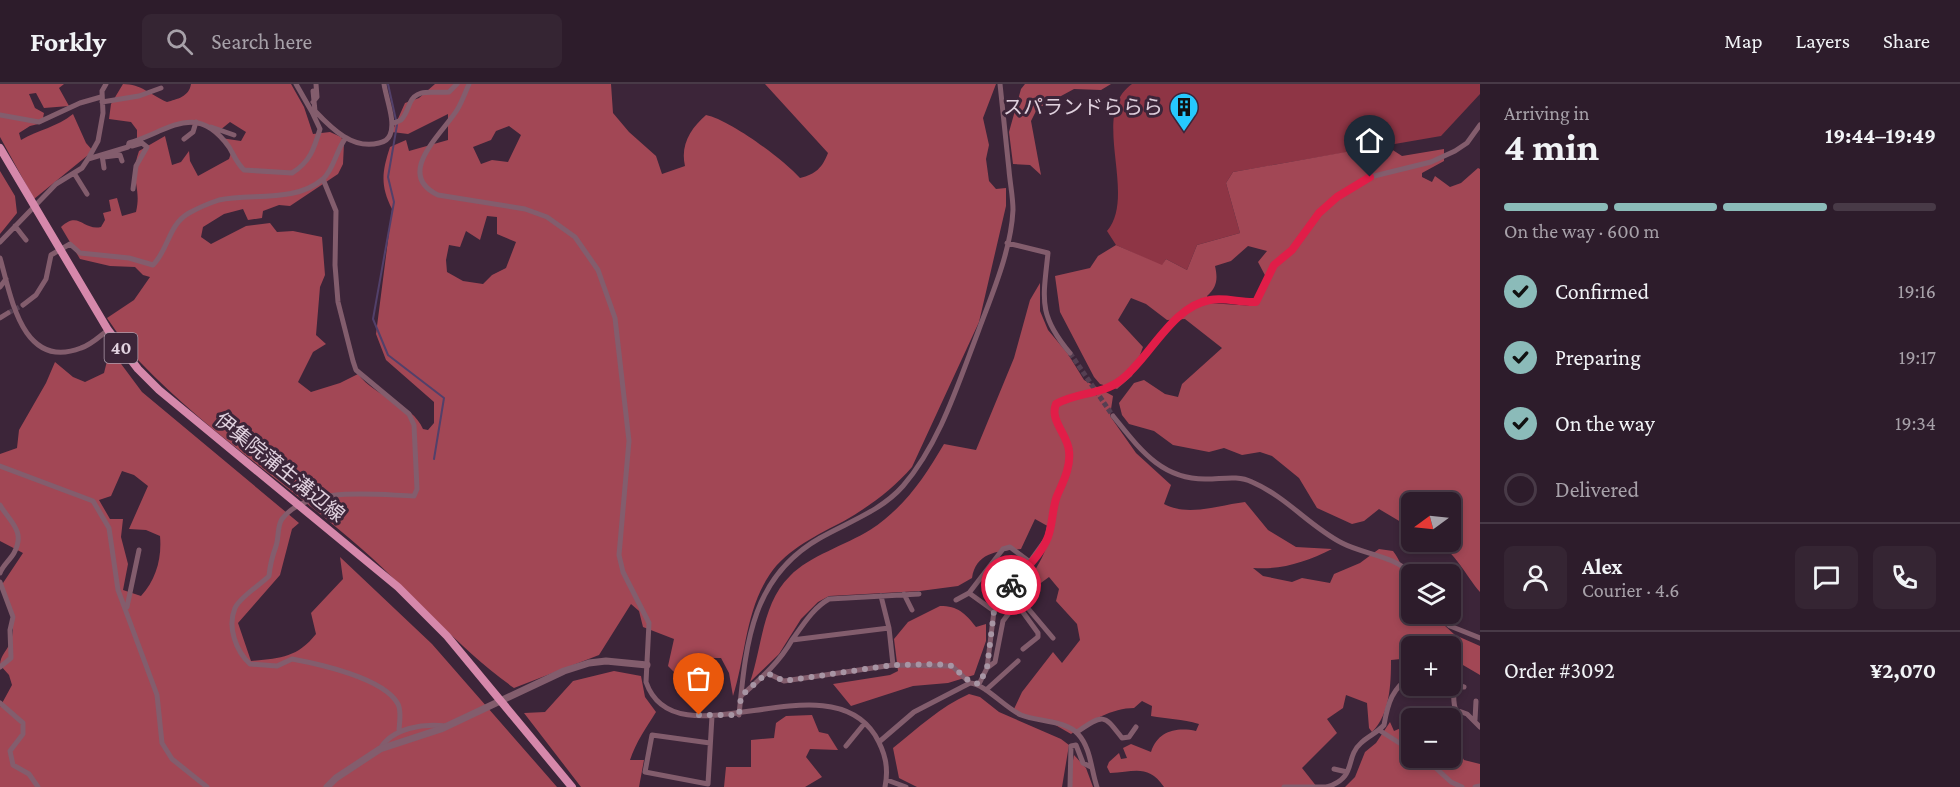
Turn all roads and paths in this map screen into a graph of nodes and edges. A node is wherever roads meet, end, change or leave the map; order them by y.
1 (106, 84) edge
2 (296, 84) edge
3 (316, 84) edge
4 (384, 84) edge
5 (457, 84) edge
6 (470, 84) edge
7 (1000, 84) edge
8 (161, 88) dead end
9 (313, 91) dead end
10 (102, 100) junction
11 (313, 102) junction
12 (314, 111) junction
13 (0, 115) edge
14 (196, 122) junction
15 (392, 124) junction
16 (1480, 125) edge
17 (209, 127) junction
18 (234, 135) dead end
19 (135, 136) dead end
20 (184, 139) dead end
21 (345, 139) junction
22 (129, 145) junction
23 (0, 148) edge
24 (102, 156) junction
25 (88, 159) junction
26 (122, 161) dead end
27 (104, 168) dead end
28 (74, 173) junction
29 (323, 179) junction
30 (134, 189) dead end
31 (87, 194) dead end
32 (17, 225) junction
33 (27, 240) dead end
34 (0, 243) edge
35 (1007, 243) junction
36 (59, 248) junction
37 (0, 258) edge
38 (6, 279) junction
39 (0, 287) edge
40 (23, 305) tunnel mouth
41 (8, 313) tunnel mouth
42 (0, 318) edge
43 (108, 330) junction
44 (1070, 353) tunnel mouth
45 (1113, 416) tunnel mouth
46 (0, 466) edge
47 (0, 505) edge
48 (139, 550) dead end
49 (1030, 562) junction
50 (1401, 566) edge
51 (0, 573) edge
52 (0, 582) edge
53 (969, 593) junction
54 (904, 594) junction
55 (920, 594) dead end
56 (881, 596) junction
57 (956, 600) dead end
58 (1017, 604) junction
59 (126, 608) junction
60 (912, 609) dead end
61 (994, 611) junction
62 (1448, 624) edge
63 (889, 628) junction
64 (1053, 638) dead end
65 (1480, 638) edge
66 (792, 640) junction
67 (1023, 649) dead end
68 (1017, 661) dead end
69 (647, 664) junction
70 (893, 665) junction
71 (0, 667) edge
72 (987, 668) junction
73 (767, 673) junction
74 (970, 682) junction
75 (979, 684) junction
76 (1401, 685) edge
77 (1461, 686) edge
78 (1464, 687) dead end
79 (986, 690) junction
80 (741, 696) junction
81 (1476, 701) dead end
82 (0, 704) edge
83 (1461, 713) edge
84 (739, 715) junction
85 (712, 716) junction
86 (1475, 720) junction
87 (864, 724) junction
88 (446, 726) junction
89 (1136, 727) dead end
90 (1480, 727) edge
91 (1379, 730) junction
92 (399, 732) junction
93 (1077, 732) junction
94 (879, 742) junction
95 (710, 743) junction
96 (1401, 744) edge
97 (846, 746) dead end
98 (380, 749) junction
99 (1091, 767) junction
100 (1436, 768) edge
101 (1334, 769) dead end
102 (1347, 772) junction
103 (887, 780) junction
104 (1480, 786) edge
105 (38, 787) edge
106 (207, 787) edge
107 (327, 787) edge
108 (572, 787) edge
109 (885, 787) edge
110 (906, 787) edge
111 (1070, 787) edge
112 (1097, 787) edge
113 (1284, 787) edge
114 (1326, 787) edge
115 (1462, 787) edge
116 (1474, 787) edge

1 - 10 street
2 - 12 street
3 - 11 street
4 - 15 street
5 - 15 street
6 - 69 street
7 - 35 street
8 - 10 street
9 - 11 street
10 - 13 street
10 - 25 street
11 - 12 street
12 - 17 street
12 - 21 street
14 - 17 street
14 - 20 street
14 - 22 street
15 - 21 street
16 - 49 street
17 - 18 street
19 - 22 street
21 - 29 street
22 - 24 street
22 - 30 street
23 - 36 main road, 伊集院蒲生溝辺線 / 40
24 - 25 street
24 - 26 street
24 - 27 street
25 - 28 street
28 - 31 street
28 - 32 street
29 - 36 street
29 - 92 street
32 - 33 street
32 - 34 street
35 - 44 street
35 - 80 street
36 - 40 street
36 - 43 main road, 伊集院蒲生溝辺線 / 40
37 - 38 street
38 - 39 street
38 - 43 street
41 - 42 street
43 - 108 main road, 伊集院蒲生溝辺線 / 40
45 - 50 street
46 - 59 street
47 - 51 street
48 - 59 street
49 - 53 street
49 - 61 street
52 - 71 street
53 - 57 street
53 - 61 street
54 - 55 street
54 - 56 street
54 - 60 street
56 - 63 street
56 - 66 street
58 - 64 street
58 - 67 street
58 - 72 street
59 - 106 street
61 - 72 street
62 - 65 street
63 - 66 street
63 - 70 street
66 - 73 street
68 - 79 street
69 - 85 street
69 - 88 street
70 - 73 street
70 - 74 street
72 - 75 street
73 - 80 street
74 - 75 street
74 - 94 street
75 - 79 street
76 - 91 street
77 - 78 street
79 - 93 street
80 - 84 street
81 - 86 street
82 - 105 street
83 - 86 street
84 - 85 street
84 - 87 street
85 - 95 street
86 - 90 street
87 - 94 street
87 - 97 street
88 - 92 street
88 - 98 street
89 - 93 street
91 - 96 street
91 - 102 street
92 - 98 street
93 - 99 street
94 - 103 street
95 - 95 street
98 - 107 street
99 - 111 street
99 - 112 street
100 - 115 street
101 - 102 street
102 - 114 street
103 - 109 street
103 - 110 street
104 - 116 street
113 - 114 street

